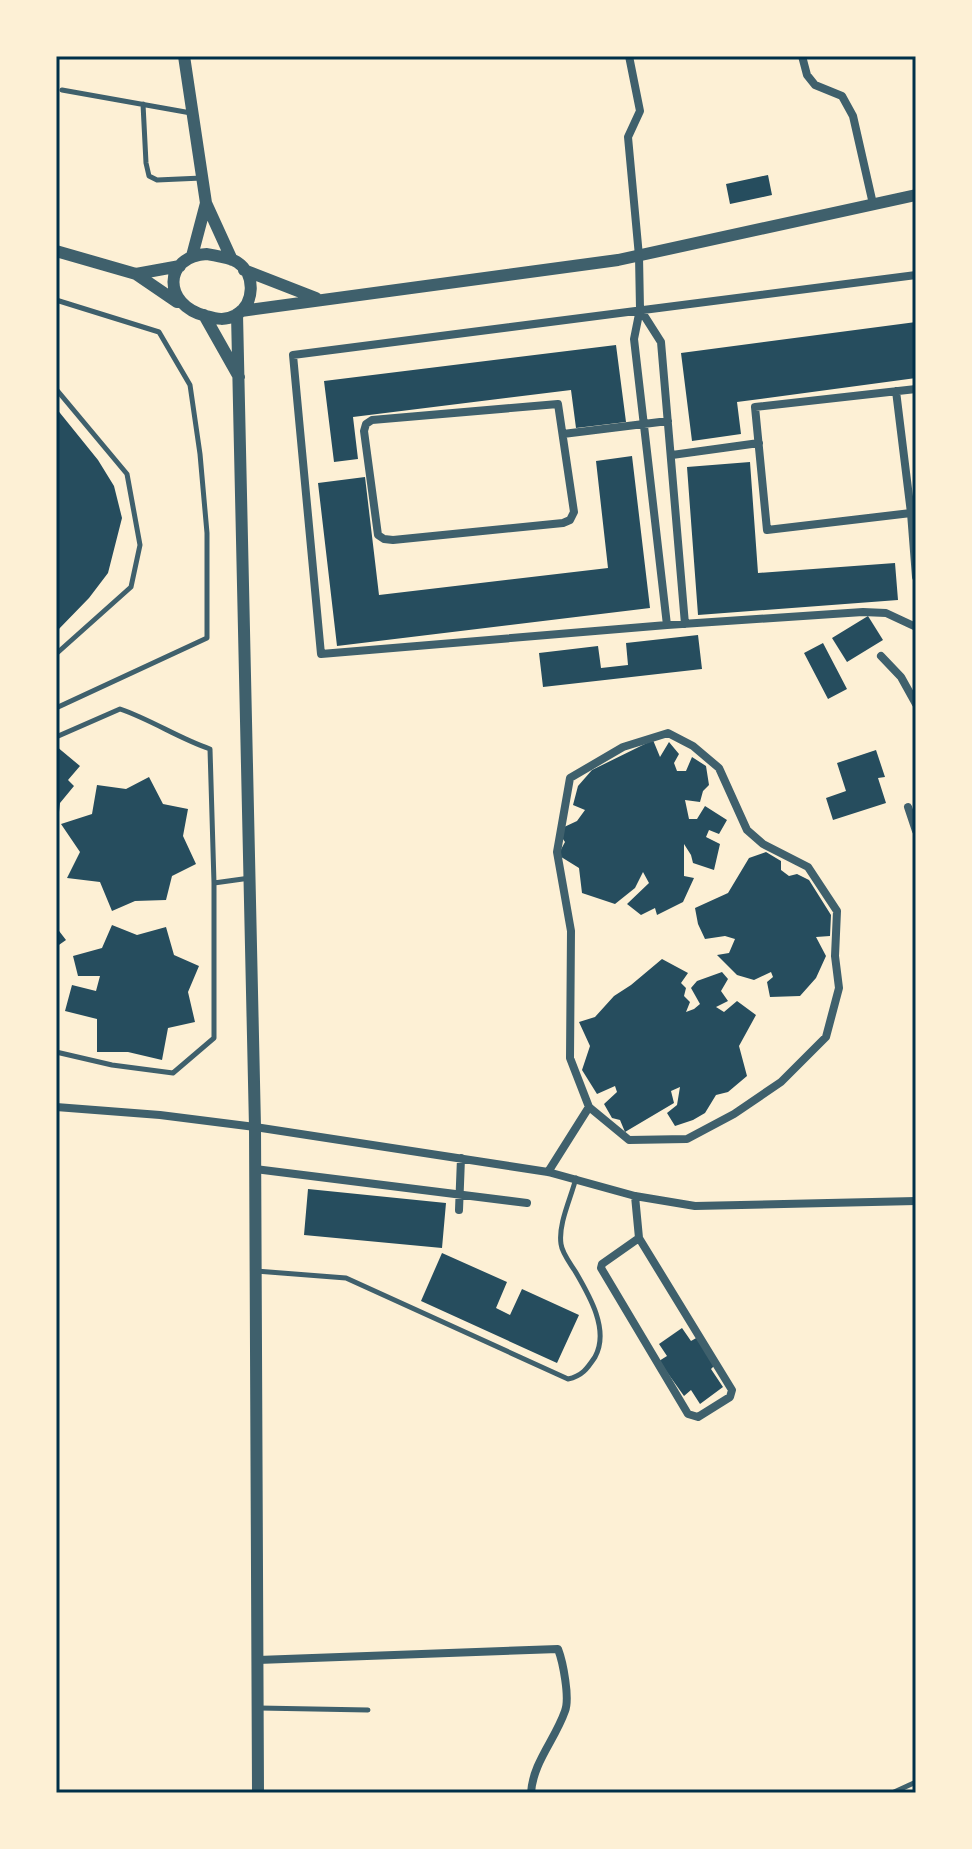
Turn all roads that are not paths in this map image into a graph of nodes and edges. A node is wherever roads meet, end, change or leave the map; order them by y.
1 (184, 56) edge
2 (629, 56) edge
3 (802, 56) edge
4 (62, 90) dead end
5 (143, 104) junction
6 (192, 113) junction
7 (202, 178) junction
8 (916, 195) edge
9 (206, 203) junction
10 (873, 204) junction
11 (56, 251) edge
12 (192, 256) junction
13 (639, 256) junction
14 (232, 260) junction
15 (180, 266) junction
16 (244, 270) junction
17 (136, 274) junction
18 (916, 275) edge
19 (320, 299) junction
20 (56, 300) edge
21 (180, 303) junction
22 (640, 309) junction
23 (239, 313) junction
24 (204, 315) junction
25 (240, 380) junction
26 (56, 389) edge
27 (916, 389) edge
28 (896, 391) junction
29 (668, 421) junction
30 (644, 426) junction
31 (563, 434) junction
32 (759, 443) junction
33 (672, 455) junction
34 (911, 513) junction
35 (916, 577) edge
36 (685, 624) junction
37 (667, 625) junction
38 (916, 627) edge
39 (56, 654) edge
40 (881, 656) dead end
41 (916, 704) edge
42 (56, 708) edge
43 (56, 737) edge
44 (908, 807) dead end
45 (916, 831) edge
46 (251, 877) junction
47 (214, 883) junction
48 (56, 1052) edge
49 (56, 1107) edge
50 (589, 1107) junction
51 (255, 1127) junction
52 (461, 1158) junction
53 (255, 1169) junction
54 (548, 1172) junction
55 (576, 1178) junction
56 (459, 1194) junction
57 (635, 1196) junction
58 (916, 1201) edge
59 (527, 1203) dead end
60 (459, 1210) dead end
61 (639, 1238) junction
62 (255, 1271) junction
63 (258, 1660) junction
64 (258, 1708) junction
65 (368, 1710) dead end
66 (916, 1782) edge
67 (258, 1793) edge
68 (531, 1793) edge
69 (892, 1793) edge

1 - 6 street
2 - 13 street
3 - 10 street
4 - 5 lane
5 - 6 lane
5 - 7 lane
6 - 7 street
7 - 9 street
8 - 10 street
9 - 12 street
9 - 14 street
10 - 13 street
11 - 17 street
12 - 14 street
12 - 15 street
13 - 19 street
13 - 22 street
14 - 16 street
15 - 17 street
15 - 21 street
16 - 19 street
16 - 23 street
17 - 21 street
18 - 22 street
19 - 23 street
20 - 42 lane
21 - 24 street
22 - 29 street
22 - 30 street
22 - 37 street
23 - 24 street
23 - 25 street
24 - 25 street
25 - 46 street
26 - 39 lane
27 - 28 street
28 - 32 street
28 - 34 street
29 - 30 street
29 - 33 street
30 - 31 street
30 - 37 street
31 - 31 street
32 - 33 street
32 - 34 street
33 - 36 street
34 - 35 street
36 - 37 street
36 - 38 street
40 - 41 street
43 - 47 lane
44 - 45 street
46 - 47 lane
46 - 51 street
47 - 48 lane
49 - 51 street
50 - 50 street
50 - 54 street
51 - 52 street
51 - 53 street
52 - 54 street
52 - 56 street
53 - 56 street
53 - 62 street
54 - 55 street
55 - 57 street
55 - 62 lane
56 - 59 street
56 - 60 street
57 - 58 street
57 - 61 street
61 - 61 street
62 - 63 street
63 - 64 street
63 - 68 street
64 - 65 lane
64 - 67 street
66 - 69 lane

